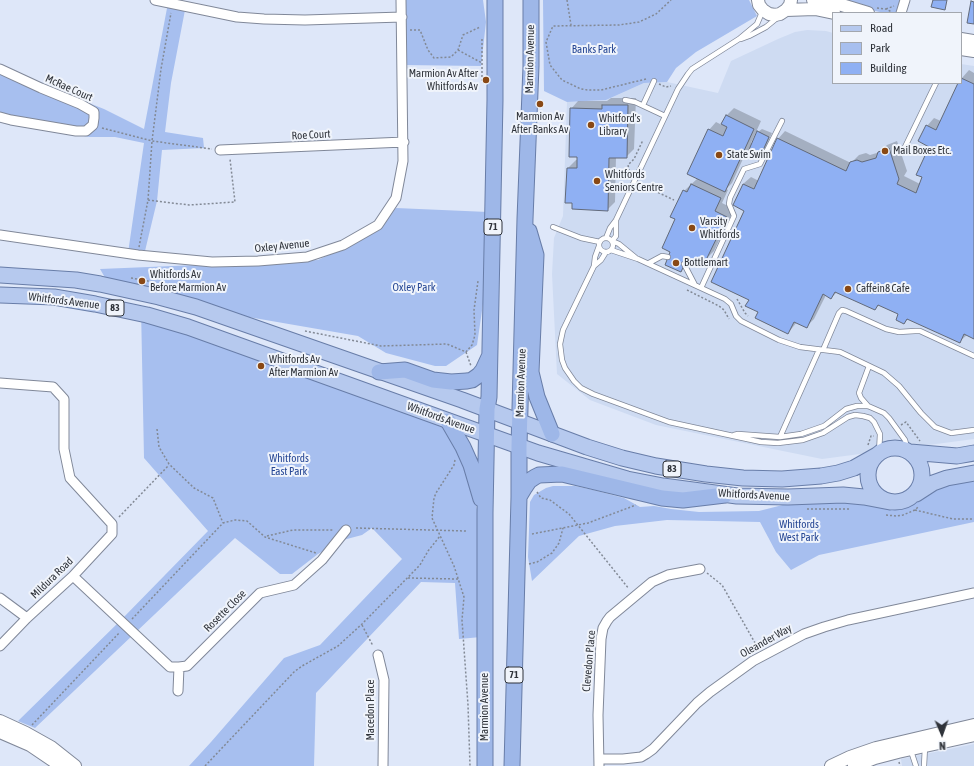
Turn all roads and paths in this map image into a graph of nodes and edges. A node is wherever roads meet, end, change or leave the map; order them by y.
1 (155, 0) edge
2 (401, 0) edge
3 (495, 0) edge
4 (531, 0) edge
5 (567, 0) edge
6 (671, 0) edge
7 (813, 0) edge
8 (901, 0) edge
9 (173, 5) junction
10 (760, 5) edge
11 (786, 8) edge
12 (886, 9) dead end
13 (865, 12) edge
14 (901, 12) edge
15 (832, 13) edge
16 (402, 17) junction
17 (571, 25) junction
18 (480, 27) dead end
19 (402, 30) junction
20 (962, 38) edge
21 (739, 39) junction
22 (974, 41) edge
23 (962, 49) edge
24 (458, 50) junction
25 (974, 51) edge
26 (482, 63) dead end
27 (0, 69) edge
28 (654, 81) junction
29 (936, 84) edge
30 (671, 86) dead end
31 (625, 100) dead end
32 (643, 105) junction
33 (0, 116) edge
34 (665, 116) junction
35 (782, 121) dead end
36 (92, 125) junction
37 (643, 140) dead end
38 (152, 141) junction
39 (404, 142) junction
40 (904, 149) dead end
41 (220, 150) joint
42 (230, 150) junction
43 (634, 182) junction
44 (148, 200) junction
45 (674, 200) dead end
46 (525, 219) junction
47 (616, 220) junction
48 (553, 227) dead end
49 (0, 235) edge
50 (616, 236) junction
51 (606, 238) junction
52 (612, 241) junction
53 (599, 244) junction
54 (619, 244) junction
55 (609, 251) junction
56 (138, 255) junction
57 (668, 257) dead end
58 (638, 258) junction
59 (649, 264) junction
60 (684, 264) dead end
61 (594, 266) junction
62 (0, 275) edge
63 (695, 285) junction
64 (684, 287) dead end
65 (702, 288) junction
66 (0, 295) edge
67 (737, 299) dead end
68 (750, 318) dead end
69 (729, 319) dead end
70 (821, 350) junction
71 (490, 354) junction
72 (974, 356) edge
73 (869, 366) junction
74 (378, 372) junction
75 (0, 383) edge
76 (868, 406) junction
77 (487, 409) junction
78 (448, 421) junction
79 (519, 421) junction
80 (896, 427) junction
81 (157, 429) dead end
82 (974, 430) edge
83 (487, 434) junction
84 (552, 434) junction
85 (880, 434) junction
86 (733, 436) junction
87 (780, 436) junction
88 (924, 442) dead end
89 (519, 446) junction
90 (875, 451) junction
91 (909, 452) junction
92 (974, 453) edge
93 (455, 456) dead end
94 (170, 464) junction
95 (974, 473) edge
96 (536, 490) dead end
97 (726, 494) junction
98 (914, 495) junction
99 (519, 497) junction
100 (638, 504) dead end
101 (886, 508) junction
102 (803, 509) dead end
103 (857, 509) dead end
104 (485, 513) junction
105 (974, 519) edge
106 (112, 524) junction
107 (578, 525) junction
108 (562, 528) junction
109 (346, 530) dead end
110 (437, 530) junction
111 (466, 531) dead end
112 (532, 534) dead end
113 (440, 536) junction
114 (322, 560) junction
115 (527, 564) dead end
116 (700, 569) joint
117 (73, 576) junction
118 (408, 578) junction
119 (458, 579) junction
120 (974, 593) edge
121 (635, 596) junction
122 (0, 598) edge
123 (27, 618) junction
124 (362, 624) junction
125 (0, 646) edge
126 (378, 655) joint
127 (762, 656) junction
128 (179, 667) junction
129 (178, 691) dead end
130 (0, 721) edge
131 (974, 725) edge
132 (0, 732) edge
133 (974, 735) edge
134 (926, 745) junction
135 (910, 749) junction
136 (599, 762) edge
137 (61, 766) edge
138 (75, 766) edge
139 (205, 766) edge
140 (383, 766) edge
141 (470, 766) edge
142 (485, 766) edge
143 (512, 766) edge
144 (831, 766) edge
145 (854, 766) edge
146 (916, 766) edge
147 (924, 766) edge

1 - 9 street
2 - 16 street, Oxley Avenue
3 - 71 highway, Marmion Avenue / 71
4 - 46 highway, Marmion Avenue / 71
5 - 17 path
6 - 17 path
7 - 13 street
8 - 12 path
8 - 14 street
9 - 16 street
9 - 38 path
10 - 11 street
10 - 21 lane
11 - 15 street
11 - 21 lane
16 - 19 street, Oxley Avenue
17 - 28 path
18 - 24 path
19 - 24 path
19 - 39 street, Oxley Avenue
20 - 22 street
21 - 34 lane
23 - 25 street
24 - 26 path
27 - 36 street, McRae Court
28 - 30 path
28 - 32 lane
29 - 40 lane
31 - 32 lane
32 - 34 lane
33 - 36 street
34 - 43 lane
35 - 65 lane
36 - 38 path
37 - 43 path
38 - 41 path
38 - 44 path
39 - 42 street, Roe Court
39 - 56 street, Oxley Avenue
41 - 42 street, Roe Court
42 - 44 path
43 - 45 path
43 - 47 lane
44 - 56 path
46 - 79 highway, Marmion Avenue / 71
46 - 84 highway
47 - 50 lane
47 - 51 lane
48 - 53 lane
49 - 56 street, Oxley Avenue
50 - 52 lane
50 - 54 lane
51 - 52 lane
51 - 53 lane
52 - 54 lane
52 - 55 lane
53 - 55 lane
53 - 61 lane
54 - 58 lane
55 - 58 lane
55 - 61 lane
57 - 59 lane
58 - 59 lane
59 - 63 lane
60 - 63 lane
61 - 86 lane
62 - 74 main road, Whitfords Avenue / 83
63 - 65 lane
64 - 69 path
65 - 70 lane
66 - 78 main road, Whitfords Avenue / 83
67 - 68 path
70 - 72 lane
70 - 73 lane
70 - 87 lane
71 - 74 highway
71 - 77 highway, Marmion Avenue / 71
73 - 76 lane
73 - 82 lane
74 - 77 main road, Whitfords Avenue / 83
75 - 106 street
76 - 80 lane
76 - 87 lane
77 - 79 main road, Whitfords Avenue / 83
77 - 83 highway, Marmion Avenue / 71
78 - 83 main road, Whitfords Avenue / 83
78 - 104 highway
79 - 84 main road, Whitfords Avenue / 83
79 - 89 highway, Marmion Avenue / 71
80 - 88 path
80 - 91 lane
81 - 94 path
83 - 89 main road, Whitfords Avenue / 83
83 - 104 highway, Marmion Avenue / 71
84 - 90 main road, Whitfords Avenue / 83
85 - 86 lane
85 - 90 lane
85 - 90 path
86 - 87 lane
89 - 97 main road, Whitfords Avenue / 83
89 - 99 highway, Marmion Avenue / 71
90 - 91 main road, 83
90 - 101 main road
91 - 92 main road, 83
91 - 98 main road
93 - 110 path
94 - 106 path
94 - 114 path
95 - 98 main road, 83
96 - 107 path
97 - 99 highway
97 - 101 main road, Whitfords Avenue / 83
98 - 101 main road, 83
99 - 143 highway, Marmion Avenue / 71
100 - 107 path
101 - 105 path
102 - 103 path
104 - 142 highway, Marmion Avenue / 71
106 - 117 street, Mildura Road
107 - 108 path
107 - 121 path
108 - 112 path
108 - 115 path
109 - 114 street, Rosette Close
110 - 111 path
110 - 113 path
113 - 118 path
113 - 119 path
114 - 128 street, Rosette Close
116 - 121 street, Clevedon Place
116 - 127 path
117 - 123 street, Mildura Road
117 - 128 street
118 - 119 path
118 - 124 path
119 - 141 path
120 - 127 street, Oleander Way
121 - 136 street, Clevedon Place
122 - 123 street
123 - 125 street, Mildura Road
124 - 126 path
124 - 139 path
126 - 140 street, Macedon Place
127 - 136 street, Oleander Way
128 - 129 street
130 - 138 street
131 - 144 street
132 - 137 street
133 - 134 street
134 - 135 street
134 - 147 lane
135 - 145 street
135 - 146 lane

